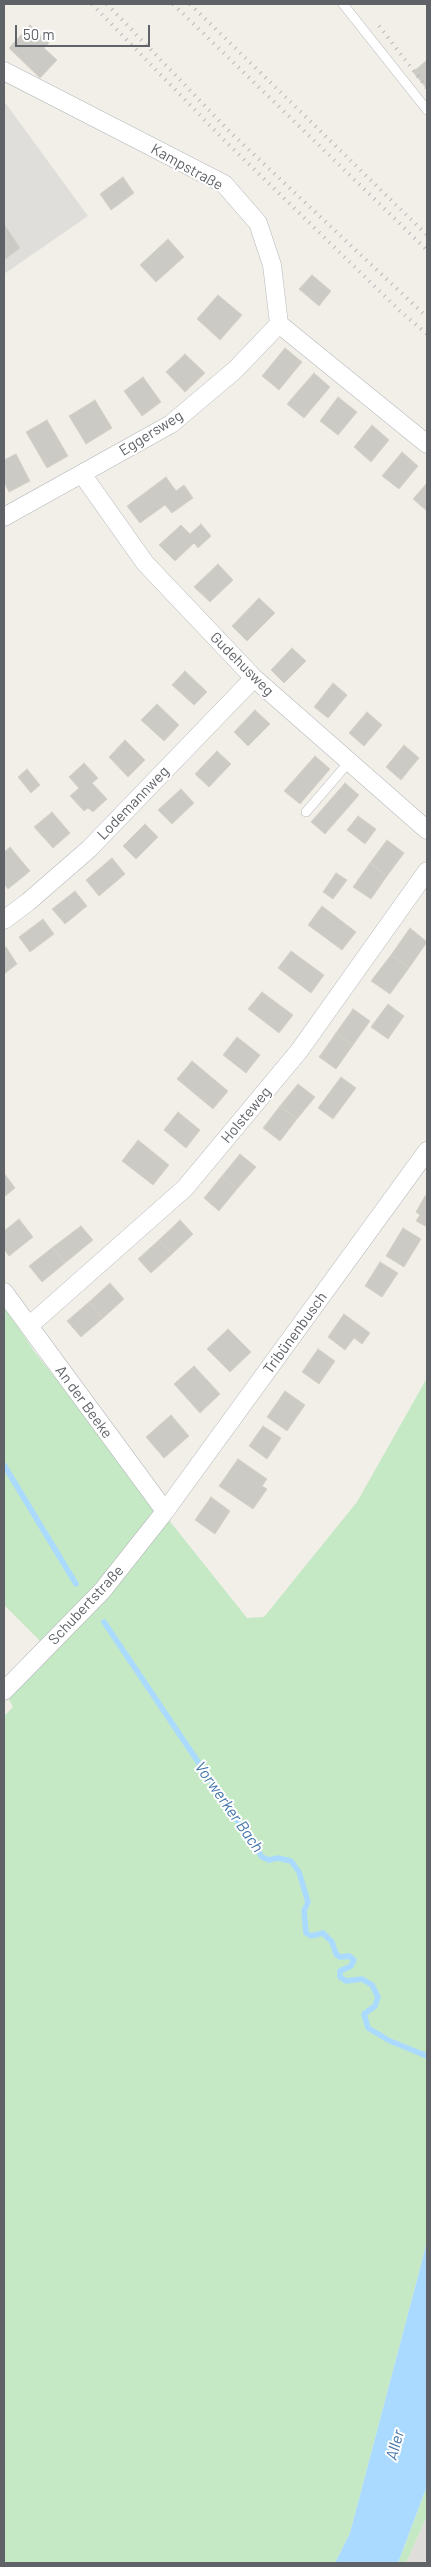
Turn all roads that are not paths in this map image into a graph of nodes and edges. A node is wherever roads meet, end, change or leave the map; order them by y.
1 (343, 4) edge
2 (4, 71) edge
3 (427, 110) edge
4 (279, 324) junction
5 (427, 444) edge
6 (82, 474) junction
7 (4, 517) edge
8 (254, 678) junction
9 (349, 762) junction
10 (306, 812) dead end
11 (427, 830) edge
12 (427, 871) edge
13 (4, 920) edge
14 (427, 1151) edge
15 (4, 1292) edge
16 (29, 1326) junction
17 (164, 1513) junction
18 (4, 1691) edge

1 - 3 lane
2 - 4 street, Kampstraße
4 - 5 street
4 - 6 street, Eggersweg
6 - 7 street, Eggersweg
6 - 8 street, Gudehusweg
8 - 9 street, Gudehusweg
8 - 13 street, Lodemannweg
9 - 10 lane
9 - 11 street, Gudehusweg
12 - 16 street, Holsteweg
14 - 17 street, Tribünenbusch
15 - 16 street, An der Beeke
16 - 17 street, An der Beeke
17 - 18 street, Schubertstraße

